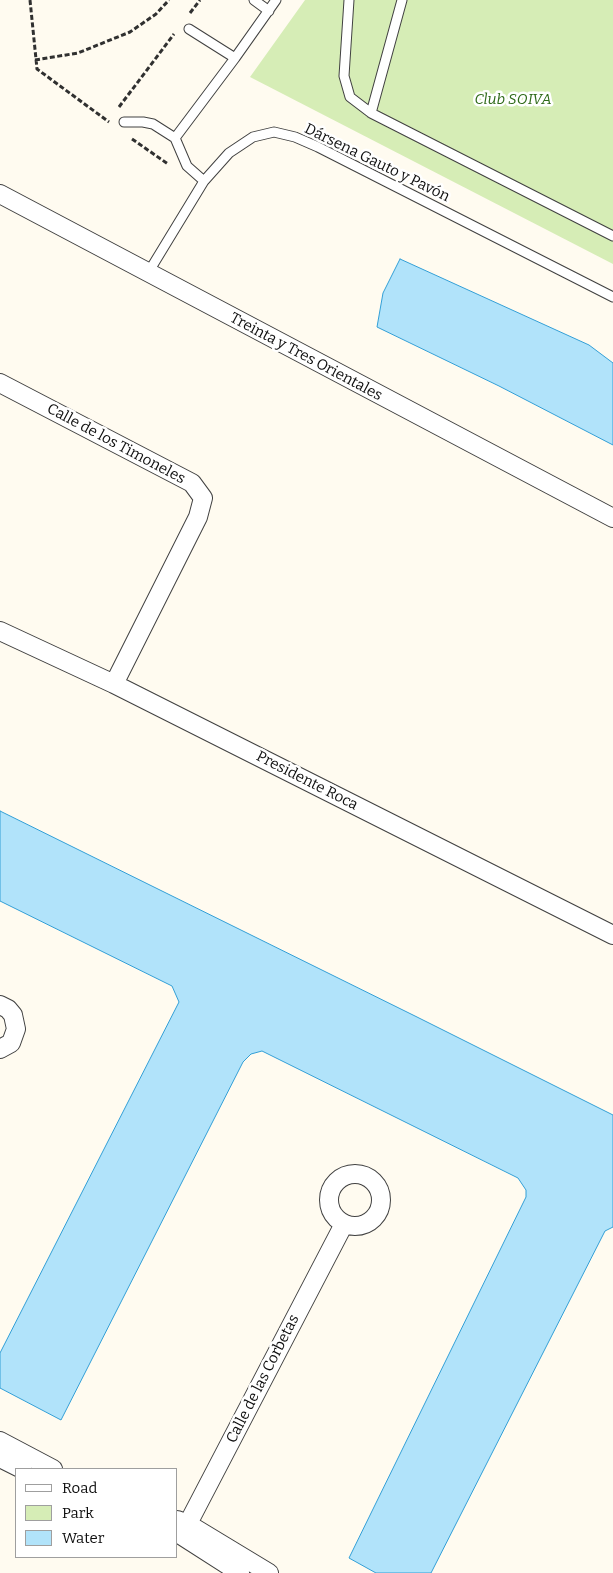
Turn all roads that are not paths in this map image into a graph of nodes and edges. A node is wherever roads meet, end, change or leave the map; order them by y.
1 (254, 0) edge
2 (276, 0) edge
3 (349, 0) edge
4 (402, 0) edge
5 (269, 11) junction
6 (189, 29) dead end
7 (235, 58) junction
8 (371, 113) junction
9 (120, 125) road end
10 (175, 138) junction
11 (204, 180) junction
12 (0, 194) edge
13 (613, 236) edge
14 (148, 274) junction
15 (613, 298) edge
16 (0, 383) edge
17 (613, 518) edge
18 (0, 631) edge
19 (114, 684) junction
20 (613, 935) edge
21 (0, 1005) edge
22 (0, 1050) edge
23 (344, 1224) dead end
24 (3, 1454) edge
25 (21, 1468) edge
26 (50, 1468) edge
27 (181, 1528) edge
28 (240, 1573) edge
29 (269, 1573) edge

1 - 5 lane
2 - 5 lane
3 - 8 lane
4 - 8 lane
5 - 7 lane
6 - 7 lane
7 - 10 lane
8 - 13 lane
9 - 10 lane
10 - 11 lane
11 - 14 lane, Dársena Gauto y Pavón
11 - 15 lane, Dársena Gauto y Pavón
12 - 14 street, Treinta y Tres Orientales
14 - 17 street, Treinta y Tres Orientales
16 - 19 street, Calle de los Timoneles
18 - 19 street, Presidente Roca
19 - 20 street, Presidente Roca
21 - 22 street
23 - 27 street, Calle de las Corbetas
24 - 25 street
24 - 26 street
27 - 28 street
27 - 29 street

